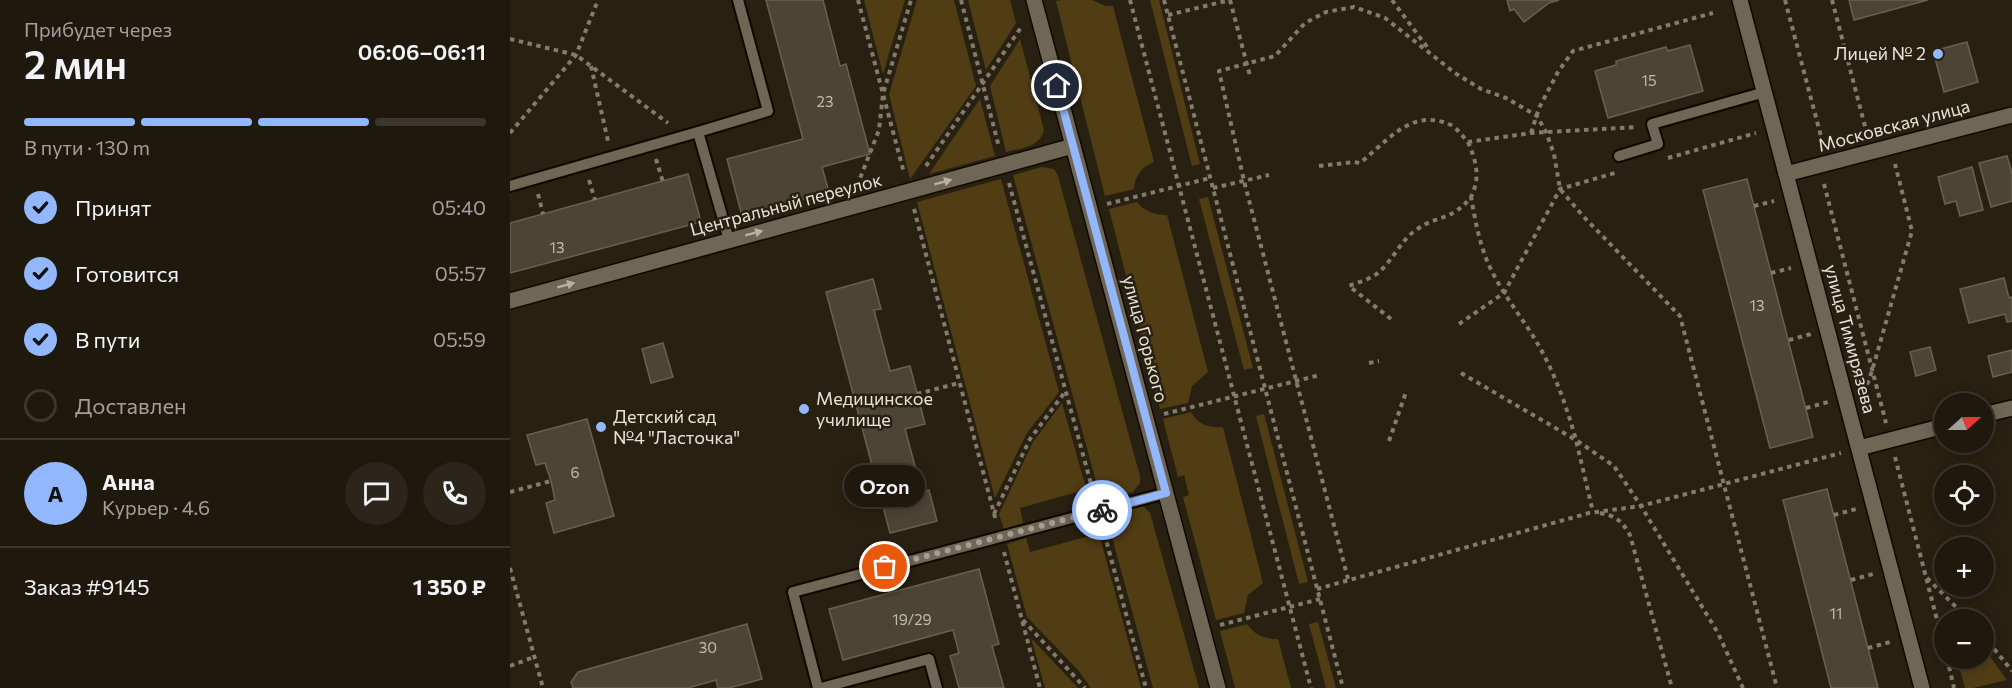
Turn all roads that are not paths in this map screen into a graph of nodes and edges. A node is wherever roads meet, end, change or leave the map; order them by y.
1 (738, 0) edge
2 (1740, 0) edge
3 (1035, 3) edge
4 (1765, 92) junction
5 (2012, 115) edge
6 (698, 132) junction
7 (1073, 146) junction
8 (1619, 156) dead end
9 (1786, 174) junction
10 (510, 186) edge
11 (729, 240) junction
12 (510, 301) edge
13 (2012, 408) edge
14 (1994, 413) edge
15 (1934, 429) edge
16 (1859, 448) junction
17 (1166, 493) junction
18 (819, 688) edge
19 (937, 688) edge
20 (1218, 688) edge
21 (1922, 688) edge

1 - 6 lane
2 - 4 street, улица Тимирязева
3 - 7 street, улица Горького
4 - 8 lane
4 - 9 street, улица Тимирязева
5 - 9 street, Московская улица
6 - 10 lane
6 - 11 lane
11 -> 7 street, Центральный переулок
7 - 17 street, улица Горького
9 - 16 street, улица Тимирязева
12 -> 11 street, Центральный переулок
13 - 14 street
15 - 16 street
16 - 21 street, улица Тимирязева
17 - 18 lane
17 - 20 street, улица Горького
18 - 19 lane

